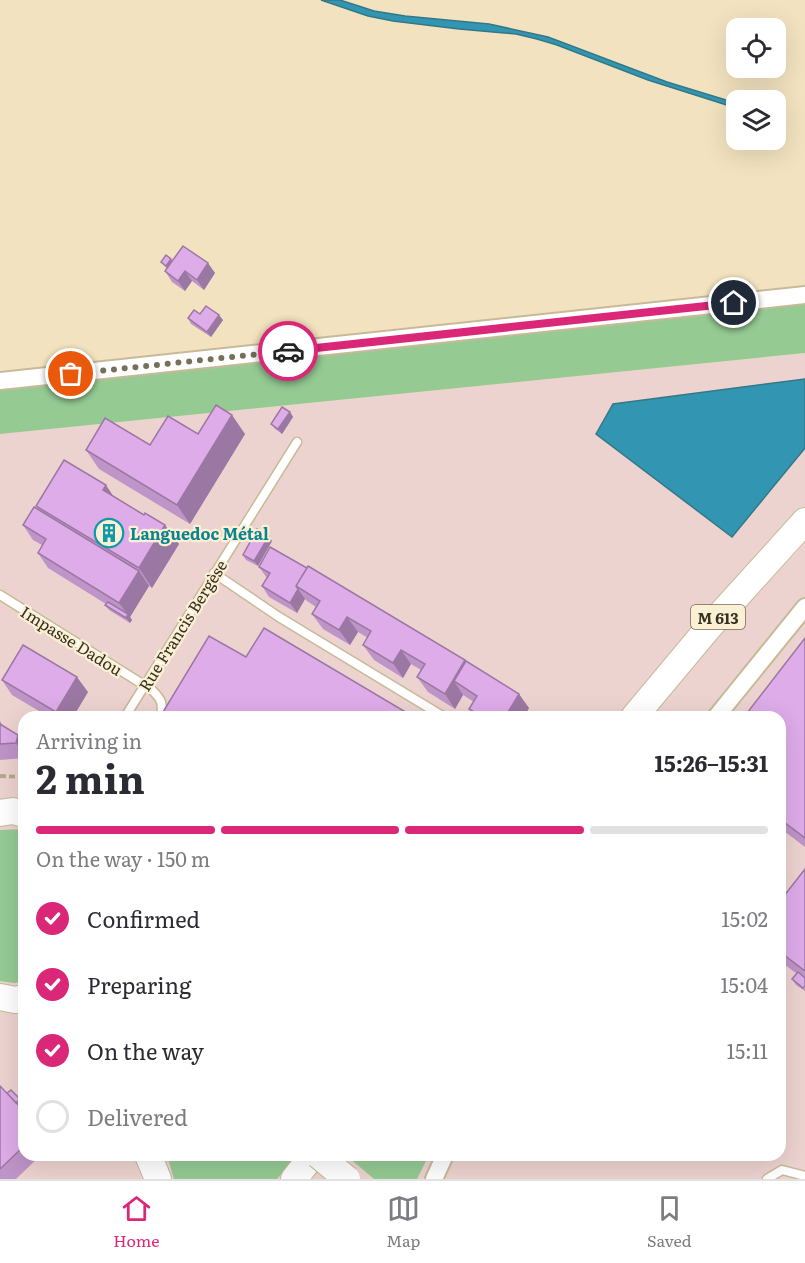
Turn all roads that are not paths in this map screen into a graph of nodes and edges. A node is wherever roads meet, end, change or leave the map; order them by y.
1 (805, 295) edge
2 (0, 381) edge
3 (297, 442) dead end
4 (805, 522) edge
5 (214, 573) junction
6 (0, 595) edge
7 (805, 607) edge
8 (144, 685) junction
9 (129, 711) edge
10 (162, 711) edge
11 (434, 711) edge
12 (639, 711) edge
13 (659, 711) edge
14 (721, 711) edge
15 (18, 812) edge
16 (0, 813) edge
17 (150, 1161) edge
18 (310, 1161) edge
19 (318, 1161) edge
20 (323, 1161) edge
21 (442, 1161) edge
22 (805, 1176) edge
23 (158, 1179) edge
24 (294, 1179) edge
25 (305, 1179) edge
26 (347, 1179) edge
27 (434, 1179) edge
28 (767, 1179) edge

1 - 2 street
3 - 5 lane, Rue Francis Bergèse
4 - 12 main road, M 613
4 - 13 main road, M 613
5 - 8 lane, Rue Francis Bergèse
5 - 11 lane
6 - 8 lane, Impasse Dadou
7 - 14 street
8 - 9 lane, Rue Francis Bergèse
8 - 10 lane, Impasse Dadou
15 - 16 main road
17 - 23 main road
18 - 24 main road
19 - 25 main road
20 - 26 main road, bridge
21 - 27 street
22 - 28 lane

